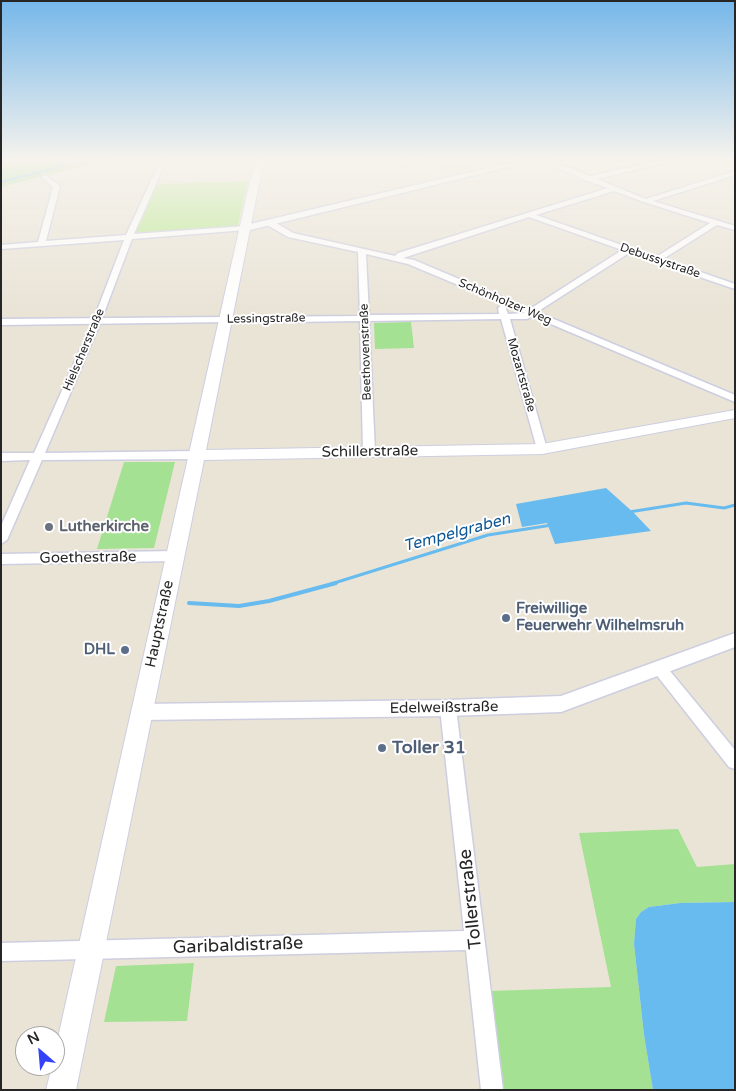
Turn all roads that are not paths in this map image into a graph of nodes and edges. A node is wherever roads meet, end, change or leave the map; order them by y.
1 (50, 210) edge
2 (142, 210) edge
3 (250, 210) edge
4 (325, 210) edge
5 (545, 210) edge
6 (676, 210) edge
7 (529, 215) junction
8 (716, 222) junction
9 (270, 223) junction
10 (246, 228) junction
11 (735, 228) edge
12 (130, 237) junction
13 (41, 244) junction
14 (1, 247) edge
15 (628, 250) junction
16 (362, 252) junction
17 (397, 259) junction
18 (657, 260) junction
19 (735, 287) edge
20 (505, 303) junction
21 (530, 313) junction
22 (504, 316) junction
23 (365, 318) junction
24 (225, 320) junction
25 (97, 321) junction
26 (1, 322) edge
27 (735, 399) edge
28 (735, 414) edge
29 (542, 449) junction
30 (369, 452) junction
31 (198, 455) junction
32 (38, 456) junction
33 (1, 457) edge
34 (1, 540) edge
35 (175, 556) junction
36 (1, 559) edge
37 (735, 640) edge
38 (660, 668) junction
39 (448, 708) junction
40 (141, 712) junction
41 (735, 762) edge
42 (475, 940) junction
43 (90, 951) junction
44 (1, 952) edge
45 (61, 1090) edge
46 (492, 1090) edge

1 - 13 street
2 - 12 street, Hielscherstraße
3 - 10 main road, Hauptstraße
4 - 9 street
5 - 7 street
6 - 8 street
7 - 15 street, Debussystraße
7 - 17 street
8 - 11 street
8 - 18 street
9 - 10 street
9 - 16 street, Schönholzer Weg
10 - 12 street
10 - 24 main road, Hauptstraße
12 - 13 street
12 - 25 street, Hielscherstraße
13 - 14 street
15 - 18 street, Debussystraße
15 - 21 street
16 - 17 street, Schönholzer Weg
16 - 23 street, Beethovenstraße
17 - 20 street, Schönholzer Weg
18 - 19 street, Debussystraße
20 - 21 street, Schönholzer Weg
20 - 22 street, Mozartstraße
21 - 22 street, Lessingstraße
21 - 27 street, Schönholzer Weg
22 - 23 street, Lessingstraße
22 - 29 street, Mozartstraße
23 - 24 street, Lessingstraße
23 - 30 street, Beethovenstraße
24 - 25 street, Lessingstraße
24 - 31 main road, Hauptstraße
25 - 26 street, Lessingstraße
25 - 32 street, Hielscherstraße
28 - 29 main road, Schillerstraße
29 - 30 main road, Schillerstraße
30 - 31 main road, Schillerstraße
31 - 32 street, Schillerstraße
31 - 35 main road, Hauptstraße
32 - 33 street, Schillerstraße
32 - 34 street, Hielscherstraße
35 - 36 street, Goethestraße
35 - 40 main road, Hauptstraße
37 - 38 street, Edelweißstraße
38 - 39 street, Edelweißstraße
38 - 41 street
39 - 40 street, Edelweißstraße
39 - 42 street, Tollerstraße
40 - 43 main road, Hauptstraße
42 - 43 street, Garibaldistraße
42 - 46 street, Tollerstraße
43 - 44 street, Garibaldistraße
43 - 45 main road, Hauptstraße

